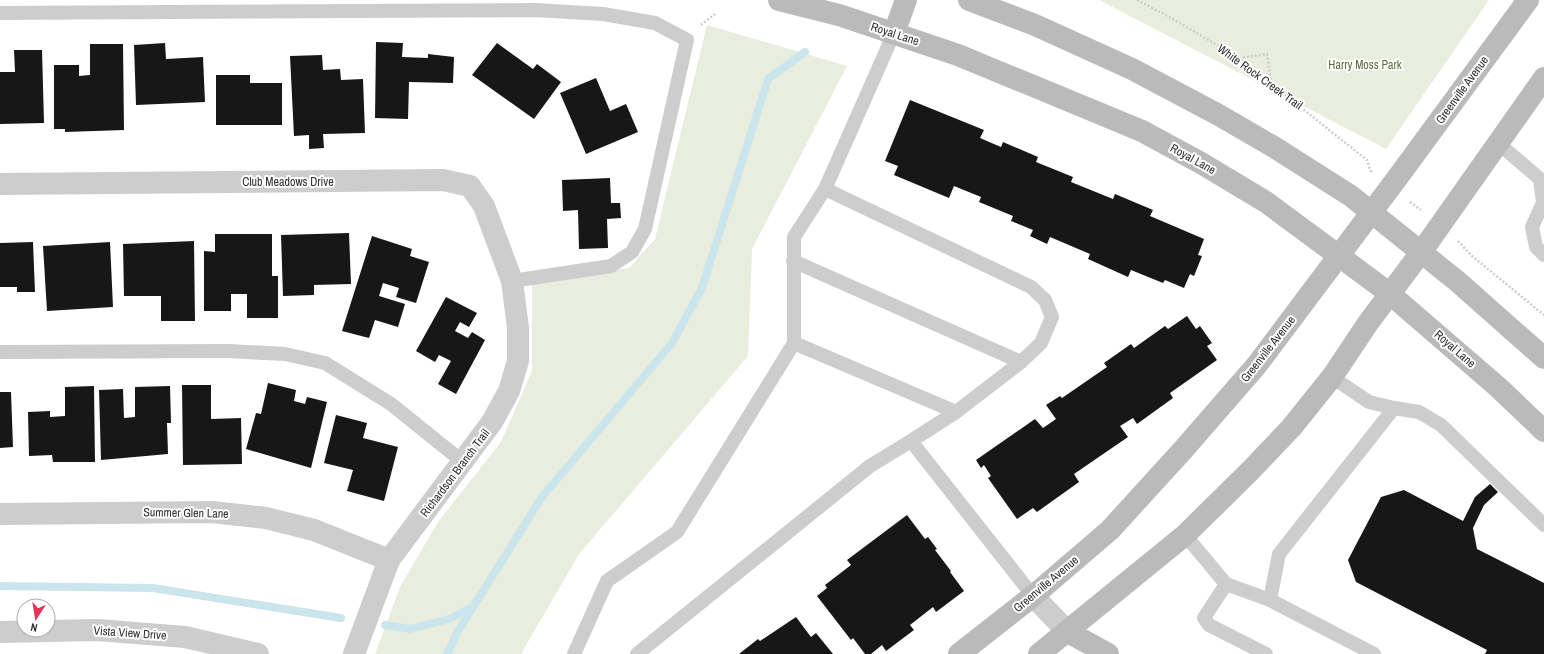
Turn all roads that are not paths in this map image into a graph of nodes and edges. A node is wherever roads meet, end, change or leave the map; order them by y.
1 (779, 0) edge
2 (906, 0) edge
3 (969, 0) edge
4 (1528, 0) edge
5 (0, 13) edge
6 (894, 33) junction
7 (1544, 78) edge
8 (1498, 143) junction
9 (0, 184) edge
10 (825, 189) junction
11 (1372, 213) junction
12 (1422, 251) junction
13 (1544, 255) edge
14 (1339, 257) junction
15 (793, 261) junction
16 (512, 281) junction
17 (1389, 293) junction
18 (794, 343) junction
19 (0, 352) edge
20 (1544, 358) edge
21 (1021, 362) junction
22 (1332, 377) junction
23 (1394, 408) junction
24 (956, 412) junction
25 (1544, 431) edge
26 (912, 441) junction
27 (463, 462) junction
28 (0, 514) edge
29 (1544, 525) edge
30 (1185, 535) junction
31 (389, 560) junction
32 (1226, 584) junction
33 (1033, 596) junction
34 (1270, 600) junction
35 (0, 632) edge
36 (1068, 632) junction
37 (258, 654) edge
38 (354, 654) edge
39 (574, 654) edge
40 (637, 654) edge
41 (959, 654) edge
42 (1039, 654) edge
43 (1108, 654) edge
44 (1266, 654) edge
45 (1374, 654) edge

1 - 6 main road, Royal Lane
2 - 6 main road
3 - 11 main road
4 - 11 main road, Greenville Avenue
5 - 16 lane
6 - 10 lane
6 - 14 main road, Royal Lane
7 - 8 main road
8 - 12 main road
8 - 13 lane
9 - 16 street, Club Meadows Drive
10 - 15 lane
10 - 21 lane
11 - 12 main road
11 - 14 main road, Greenville Avenue
12 - 17 main road
12 - 20 main road
14 - 17 main road, Royal Lane
14 - 33 main road, Greenville Avenue
15 - 18 lane
15 - 21 lane
16 - 27 street, Richardson Branch Trail
17 - 22 main road
17 - 25 main road, Royal Lane
18 - 24 lane
18 - 39 lane
19 - 27 lane
21 - 24 lane
22 - 23 lane
22 - 30 main road
23 - 29 lane
23 - 34 lane
24 - 26 lane
26 - 33 lane
26 - 40 lane
27 - 31 street, Richardson Branch Trail
28 - 31 street, Summer Glen Lane
30 - 32 lane
30 - 36 main road
31 - 38 street, Richardson Branch Trail
32 - 34 lane
32 - 44 lane
33 - 36 street
33 - 41 main road, Greenville Avenue
34 - 45 lane
35 - 37 street, Vista View Drive
36 - 42 main road
36 - 43 main road

